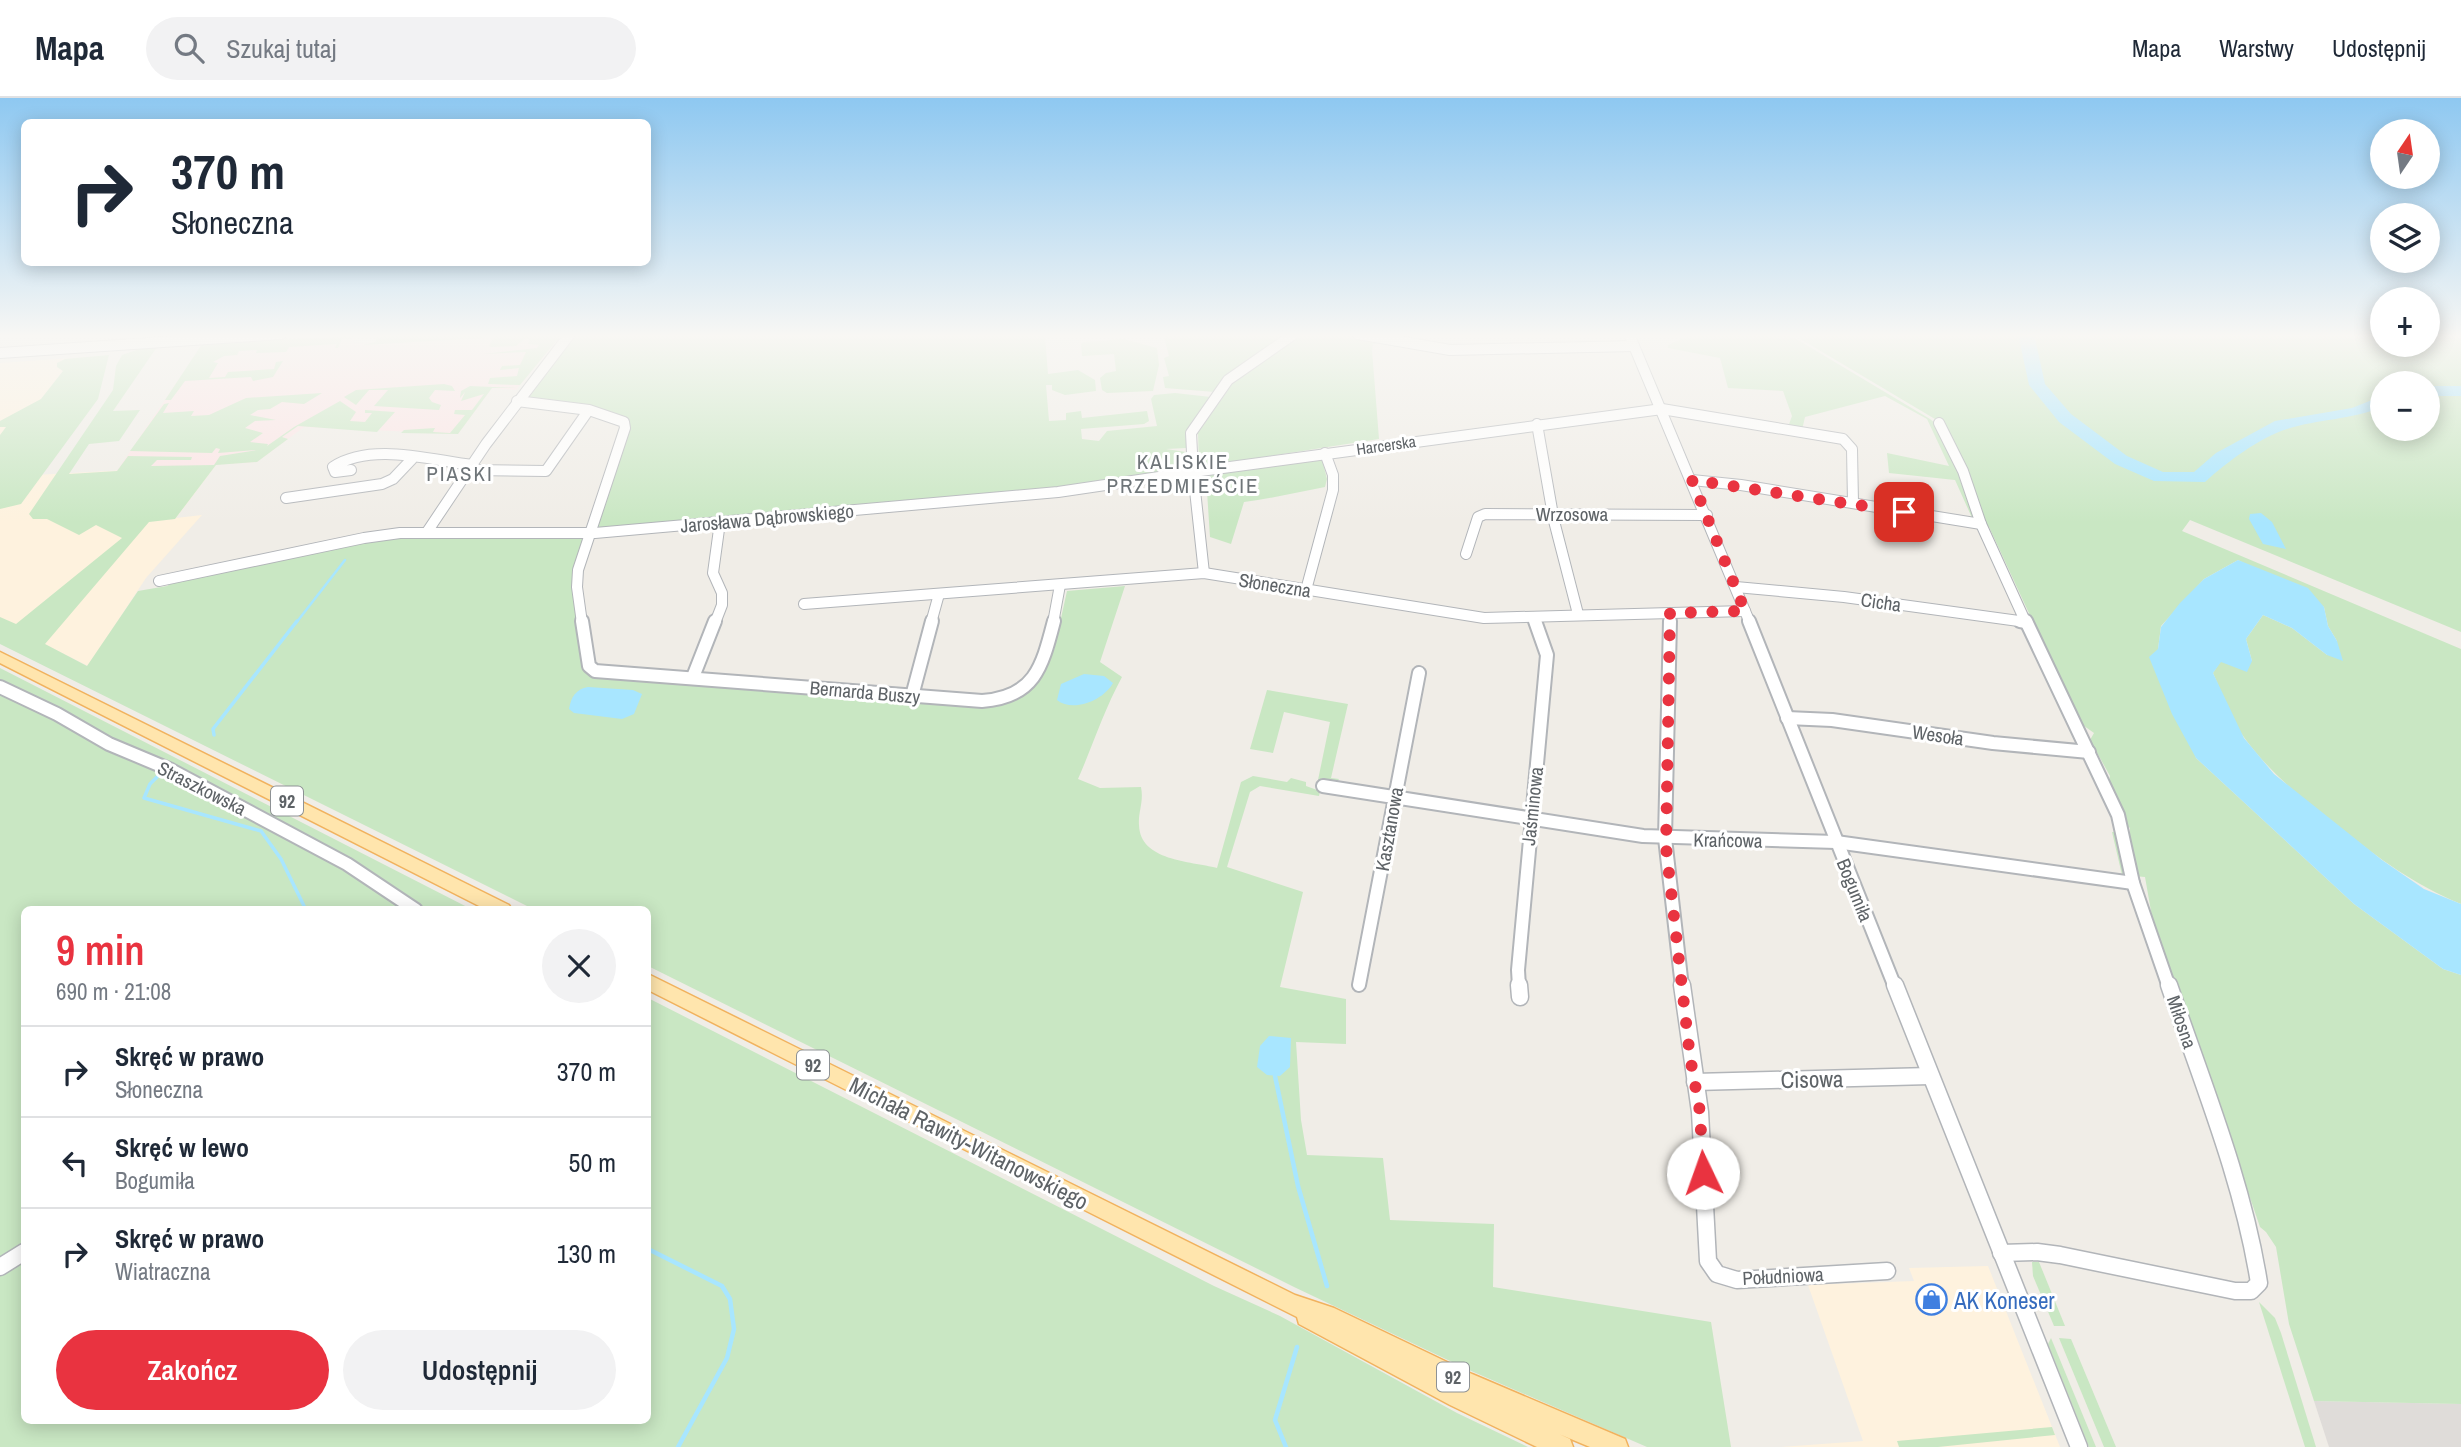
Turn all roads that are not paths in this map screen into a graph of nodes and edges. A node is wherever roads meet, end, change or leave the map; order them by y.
1 (520, 397) edge
2 (1216, 397) edge
3 (1657, 397) edge
4 (517, 401) junction
5 (1662, 409) junction
6 (588, 411) junction
7 (1939, 423) dead end
8 (1537, 424) junction
9 (1325, 453) junction
10 (378, 455) junction
11 (412, 459) junction
12 (470, 467) junction
13 (351, 470) junction
14 (1193, 472) junction
15 (1692, 480) junction
16 (323, 494) junction
17 (286, 498) dead end
18 (1853, 503) junction
19 (1553, 514) junction
20 (1707, 515) junction
21 (720, 522) junction
22 (1981, 524) junction
23 (427, 532) junction
24 (590, 533) junction
25 (1466, 554) dead end
26 (1204, 573) junction
27 (159, 581) dead end
28 (1060, 584) junction
29 (1735, 587) junction
30 (1306, 590) junction
31 (939, 594) junction
32 (804, 604) dead end
33 (1745, 611) junction
34 (1670, 613) junction
35 (1578, 614) junction
36 (1534, 617) junction
37 (2026, 622) junction
38 (0, 657) edge
39 (1419, 673) dead end
40 (692, 677) junction
41 (0, 687) edge
42 (912, 696) junction
43 (1787, 718) junction
44 (2089, 752) junction
45 (1323, 786) dead end
46 (1395, 798) junction
47 (1530, 818) junction
48 (1665, 838) junction
49 (1836, 842) junction
50 (2133, 883) junction
51 (410, 906) edge
52 (495, 906) edge
53 (651, 984) edge
54 (1359, 985) dead end
55 (1520, 997) dead end
56 (1930, 1076) junction
57 (1695, 1082) junction
58 (2001, 1253) junction
59 (21, 1254) edge
60 (0, 1267) edge
61 (1887, 1271) dead end
62 (1291, 1304) junction
63 (1562, 1447) edge
64 (1618, 1447) edge
65 (2079, 1447) edge

1 - 4 street
2 - 14 street
3 - 5 street, Bogumiła
4 - 6 street
4 - 12 street
5 - 8 street, Harcerska
5 - 15 street, Bogumiła
5 - 18 street, Harcerska
6 - 12 street
6 - 24 street
7 - 22 street, Miłosna
8 - 9 street, Harcerska
8 - 19 street
9 - 14 street, Harcerska
9 - 30 street
10 - 11 street
10 - 13 street
10 - 13 street
11 - 12 street
11 - 16 street
12 - 23 street
13 - 16 street
14 - 21 street, Jarosława Dąbrowskiego
14 - 26 street
15 - 18 street
15 - 20 street, Bogumiła
16 - 17 street
18 - 22 street
19 - 20 street, Wrzosowa
19 - 25 street, Wrzosowa
19 - 35 street
20 - 29 street, Bogumiła
21 - 24 street, Jarosława Dąbrowskiego
21 - 40 street
22 - 37 street, Miłosna
23 - 24 street, Jarosława Dąbrowskiego
23 - 27 street, Jarosława Dąbrowskiego
24 - 40 street, Bernarda Buszy
26 - 28 street, Słoneczna
26 - 30 street, Słoneczna
28 - 31 street, Słoneczna
28 - 42 street, Bernarda Buszy
29 - 33 street, Bogumiła
29 - 37 street, Cicha
30 - 36 street, Słoneczna
31 - 32 street, Słoneczna
31 - 42 street
33 - 34 street, Słoneczna
33 - 43 street, Bogumiła
34 - 35 street, Słoneczna
34 - 48 street, Południowa
35 - 36 street, Słoneczna
36 - 47 street, Jaśminowa
37 - 44 street, Miłosna
38 - 52 main road, 92
39 - 46 street, Kasztanowa
40 - 42 street, Bernarda Buszy
41 - 51 street, Straszkowska
43 - 44 street, Wesoła
43 - 49 street, Bogumiła
44 - 50 street, Miłosna
45 - 46 street, Krańcowa
46 - 47 street, Krańcowa
46 - 54 street, Kasztanowa
47 - 48 street, Krańcowa
47 - 55 street, Jaśminowa
48 - 49 street, Krańcowa
48 - 57 street, Południowa
49 - 50 street, Krańcowa
49 - 56 street, Bogumiła
50 - 58 street, Miłosna
53 - 62 main road, Michała Rawity-Witanowskiego / 92
56 - 57 street, Cisowa
56 - 58 street, Bogumiła
57 - 61 street, Południowa
58 - 65 street, Bogumiła
59 - 60 street
62 - 63 main road, Michała Rawity-Witanowskiego / 92
62 - 64 main road, Michała Rawity-Witanowskiego / 92

